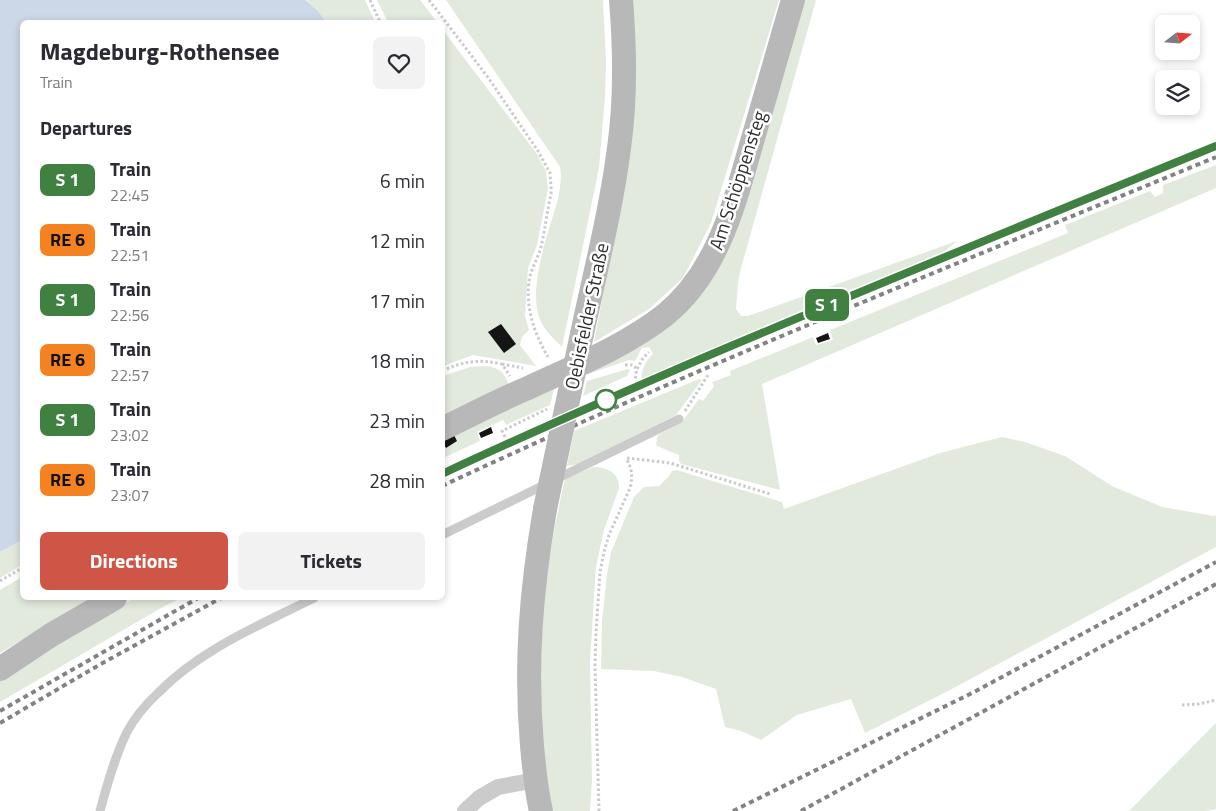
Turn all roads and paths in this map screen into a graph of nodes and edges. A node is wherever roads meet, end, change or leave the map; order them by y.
1 (370, 0) edge
2 (429, 0) edge
3 (621, 0) edge
4 (793, 0) edge
5 (379, 20) edge
6 (444, 20) edge
7 (445, 22) edge
8 (650, 352) dead end
9 (445, 370) edge
10 (637, 370) dead end
11 (558, 374) junction
12 (708, 375) dead end
13 (517, 392) junction
14 (549, 408) dead end
15 (679, 419) joint
16 (445, 428) edge
17 (505, 437) dead end
18 (603, 457) junction
19 (626, 458) junction
20 (770, 494) dead end
21 (445, 534) edge
22 (20, 569) edge
23 (0, 581) edge
24 (112, 600) edge
25 (310, 600) edge
26 (0, 669) edge
27 (1216, 700) edge
28 (1182, 705) dead end
29 (536, 780) junction
30 (100, 811) edge
31 (465, 811) edge
32 (541, 811) edge
33 (599, 811) edge

1 - 5 path
2 - 6 path
3 - 29 street, Oebisfelder Straße, bridge
4 - 11 street, Am Schöppensteg
7 - 11 path
8 - 10 path
9 - 13 path
11 - 13 street, Am Schöppensteg
12 - 15 path
13 - 16 street, Am Schöppensteg
14 - 17 path
15 - 18 lane
18 - 19 path
18 - 21 lane
19 - 20 path
19 - 33 path
22 - 23 path
24 - 26 street
25 - 30 lane
27 - 28 path
29 - 31 street
29 - 32 street, Oebisfelder Straße

